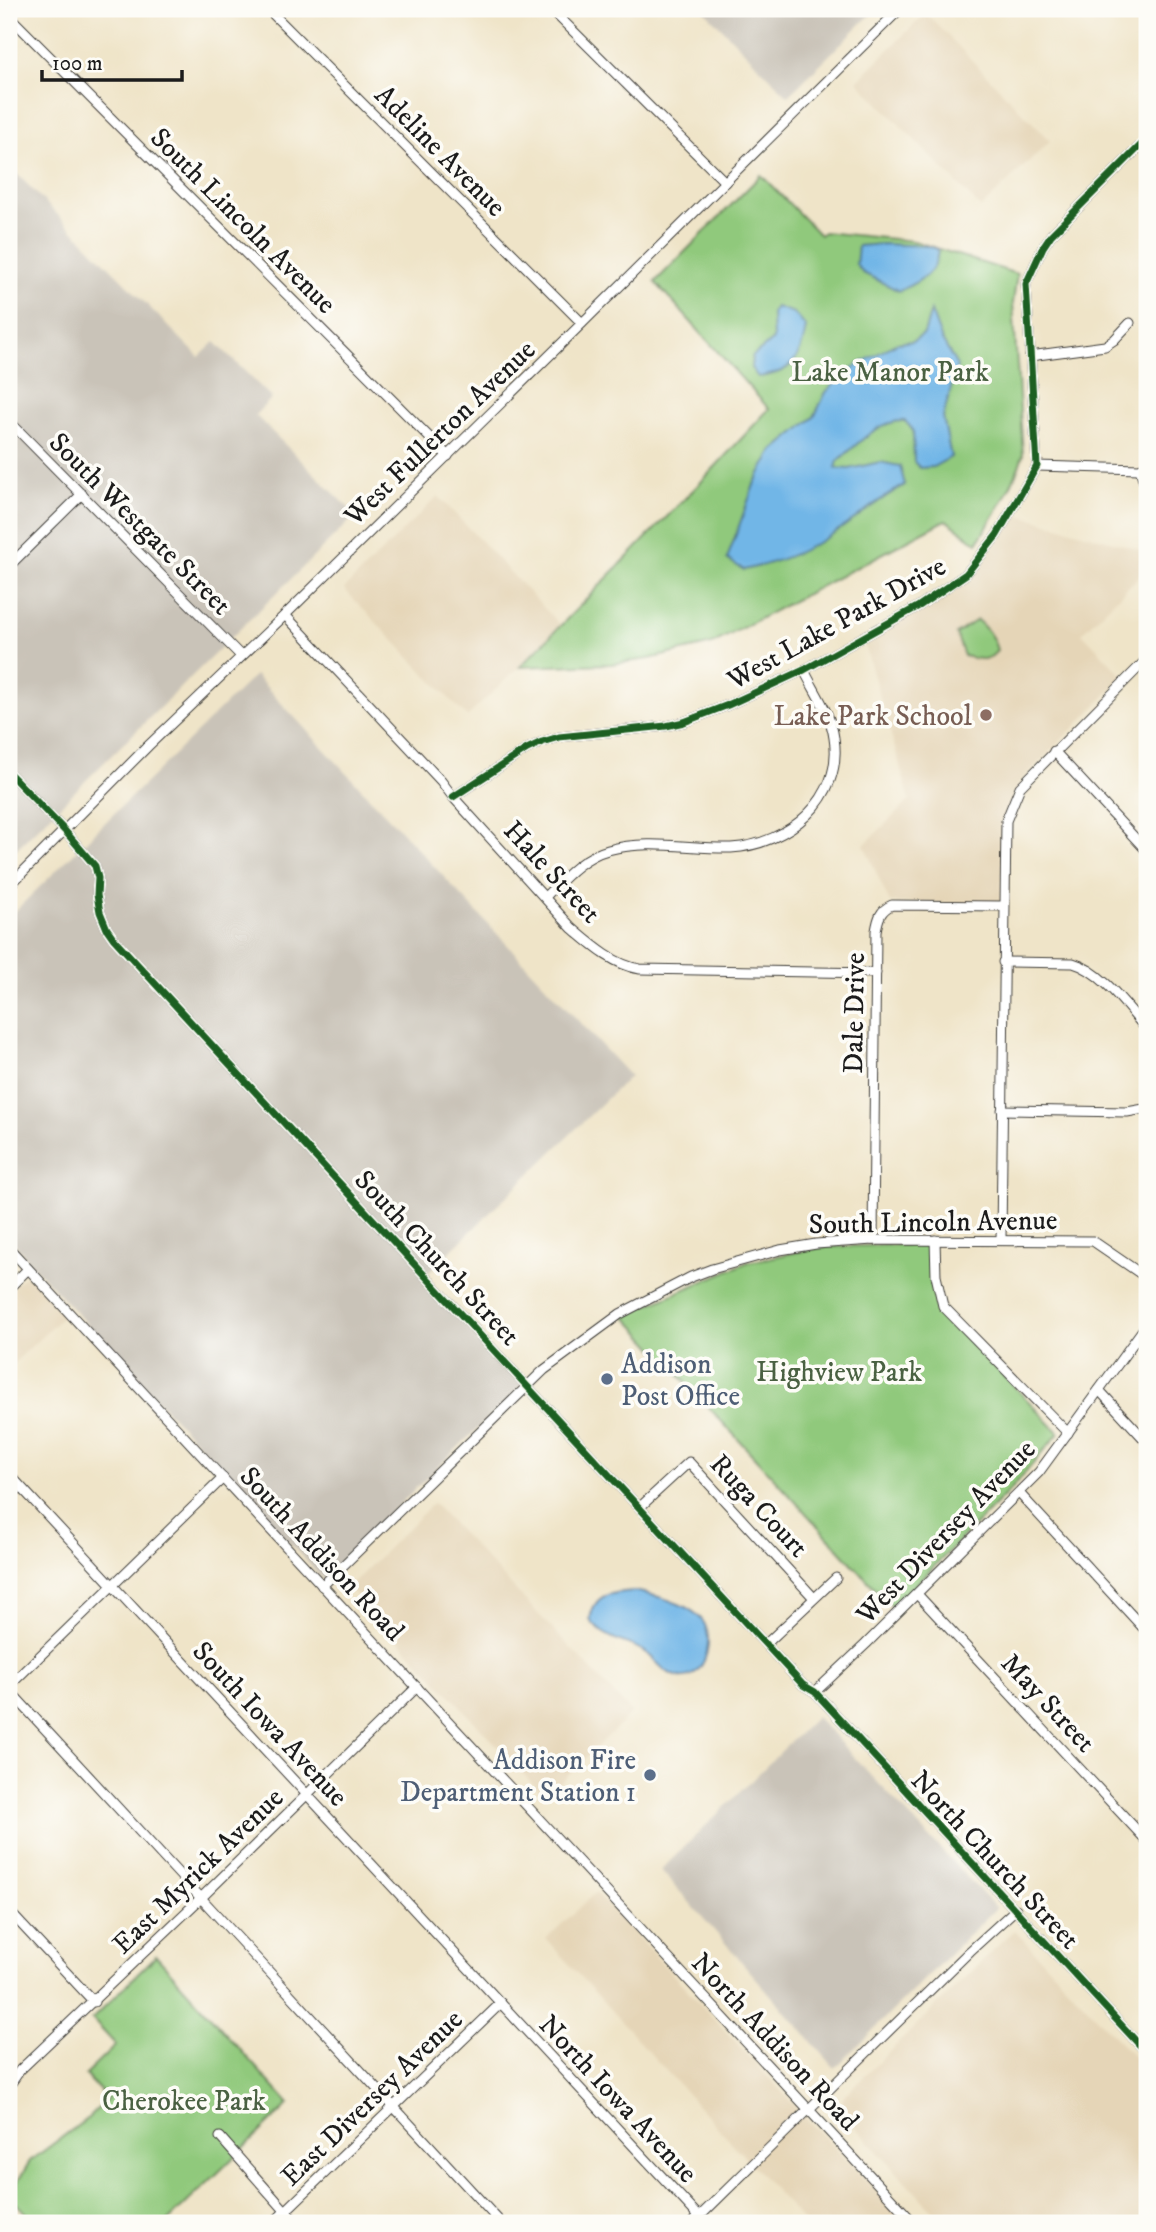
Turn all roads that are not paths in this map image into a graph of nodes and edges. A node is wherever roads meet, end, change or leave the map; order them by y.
1 (268, 9) edge
2 (551, 9) edge
3 (900, 9) edge
4 (9, 16) edge
5 (1146, 142) edge
6 (725, 182) junction
7 (582, 323) junction
8 (1129, 323) dead end
9 (1030, 356) junction
10 (9, 421) edge
11 (448, 456) junction
12 (1037, 466) junction
13 (1144, 467) edge
14 (1144, 482) dead end
15 (82, 494) junction
16 (9, 566) edge
17 (285, 615) junction
18 (241, 656) junction
19 (1147, 659) edge
20 (1139, 667) junction
21 (804, 670) junction
22 (1147, 677) edge
23 (1054, 751) junction
24 (9, 773) edge
25 (453, 797) junction
26 (65, 831) junction
27 (1147, 851) edge
28 (9, 886) edge
29 (545, 897) junction
30 (1004, 906) junction
31 (1003, 962) junction
32 (876, 973) junction
33 (1147, 1030) edge
34 (1147, 1107) edge
35 (1002, 1111) junction
36 (1001, 1239) junction
37 (873, 1240) junction
38 (935, 1240) junction
39 (9, 1248) edge
40 (28, 1269) junction
41 (1147, 1278) edge
42 (9, 1288) edge
43 (1147, 1324) edge
44 (527, 1385) junction
45 (1099, 1390) junction
46 (1068, 1433) junction
47 (1147, 1442) edge
48 (9, 1474) edge
49 (223, 1478) junction
50 (1019, 1493) junction
51 (640, 1507) junction
52 (836, 1578) dead end
53 (111, 1586) junction
54 (322, 1586) junction
55 (917, 1594) junction
56 (814, 1598) junction
57 (1147, 1632) edge
58 (766, 1644) junction
59 (417, 1687) junction
60 (9, 1688) edge
61 (815, 1692) junction
62 (307, 1794) junction
63 (1147, 1841) edge
64 (605, 1890) joint
65 (201, 1898) junction
66 (1016, 1909) junction
67 (9, 1911) edge
68 (94, 2002) junction
69 (501, 2003) junction
70 (1147, 2053) edge
71 (9, 2086) edge
72 (394, 2105) junction
73 (809, 2109) junction
74 (220, 2137) dead end
75 (285, 2211) junction
76 (699, 2221) edge
77 (273, 2223) edge
78 (296, 2223) edge
79 (501, 2223) edge
80 (914, 2223) edge

1 - 7 street, Adeline Avenue
2 - 6 street
3 - 6 street, West Fullerton Avenue
4 - 11 street, South Lincoln Avenue
5 - 9 street
6 - 7 street, West Fullerton Avenue
7 - 11 street, West Fullerton Avenue
8 - 9 street
9 - 12 street
10 - 15 street, South Westgate Street
11 - 17 street, West Fullerton Avenue
12 - 13 street
12 - 21 street, West Lake Park Drive
13 - 14 street
15 - 16 street
15 - 18 street, South Westgate Street
17 - 18 street, West Fullerton Avenue
17 - 25 street, Hale Street
18 - 26 street, West Fullerton Avenue
19 - 20 street
20 - 22 street
20 - 23 street
21 - 25 street, West Lake Park Drive
21 - 29 street
23 - 27 street
23 - 30 street
24 - 26 street, South Church Street
25 - 29 street, Hale Street
26 - 28 street, West Fullerton Avenue
26 - 44 street, South Church Street
29 - 32 street, Hale Street
30 - 31 street
30 - 32 street, Dale Drive
31 - 33 street
31 - 35 street
32 - 37 street, Dale Drive
34 - 35 street
35 - 36 street
36 - 38 street, South Lincoln Avenue
36 - 41 street, South Lincoln Avenue
37 - 38 street, South Lincoln Avenue
37 - 44 street, South Lincoln Avenue
38 - 46 street
39 - 40 street, South Addison Road
40 - 42 street
40 - 49 street, South Addison Road
43 - 45 street, West Diversey Avenue
44 - 51 street, South Church Street
44 - 54 street, South Lincoln Avenue
45 - 46 street, West Diversey Avenue
45 - 47 street
46 - 50 street, West Diversey Avenue
48 - 53 street, South Iowa Avenue
49 - 53 street
49 - 54 street, South Addison Road
50 - 55 street, West Diversey Avenue
50 - 57 street
51 - 56 street, Ruga Court
51 - 58 street, South Church Street
52 - 56 street, Ruga Court
53 - 60 street
53 - 62 street, South Iowa Avenue
54 - 59 street, South Addison Road
55 - 61 street, West Diversey Avenue
55 - 63 street, May Street
56 - 58 street, Ruga Court
58 - 61 street, South Church Street
59 - 62 street, East Myrick Avenue
59 - 64 street, South Addison Road
60 - 65 street
61 - 66 street, North Church Street
62 - 65 street, East Myrick Avenue
62 - 69 street, South Iowa Avenue
64 - 73 street, North Addison Road
65 - 68 street, East Myrick Avenue
65 - 72 street
66 - 70 street, North Church Street
66 - 73 street
67 - 68 street
68 - 71 street, East Myrick Avenue
69 - 72 street, East Diversey Avenue
69 - 76 street, North Iowa Avenue
72 - 75 street, East Diversey Avenue
72 - 79 street
73 - 76 street
73 - 80 street, North Addison Road
74 - 75 street
75 - 77 street, East Diversey Avenue
75 - 78 street

